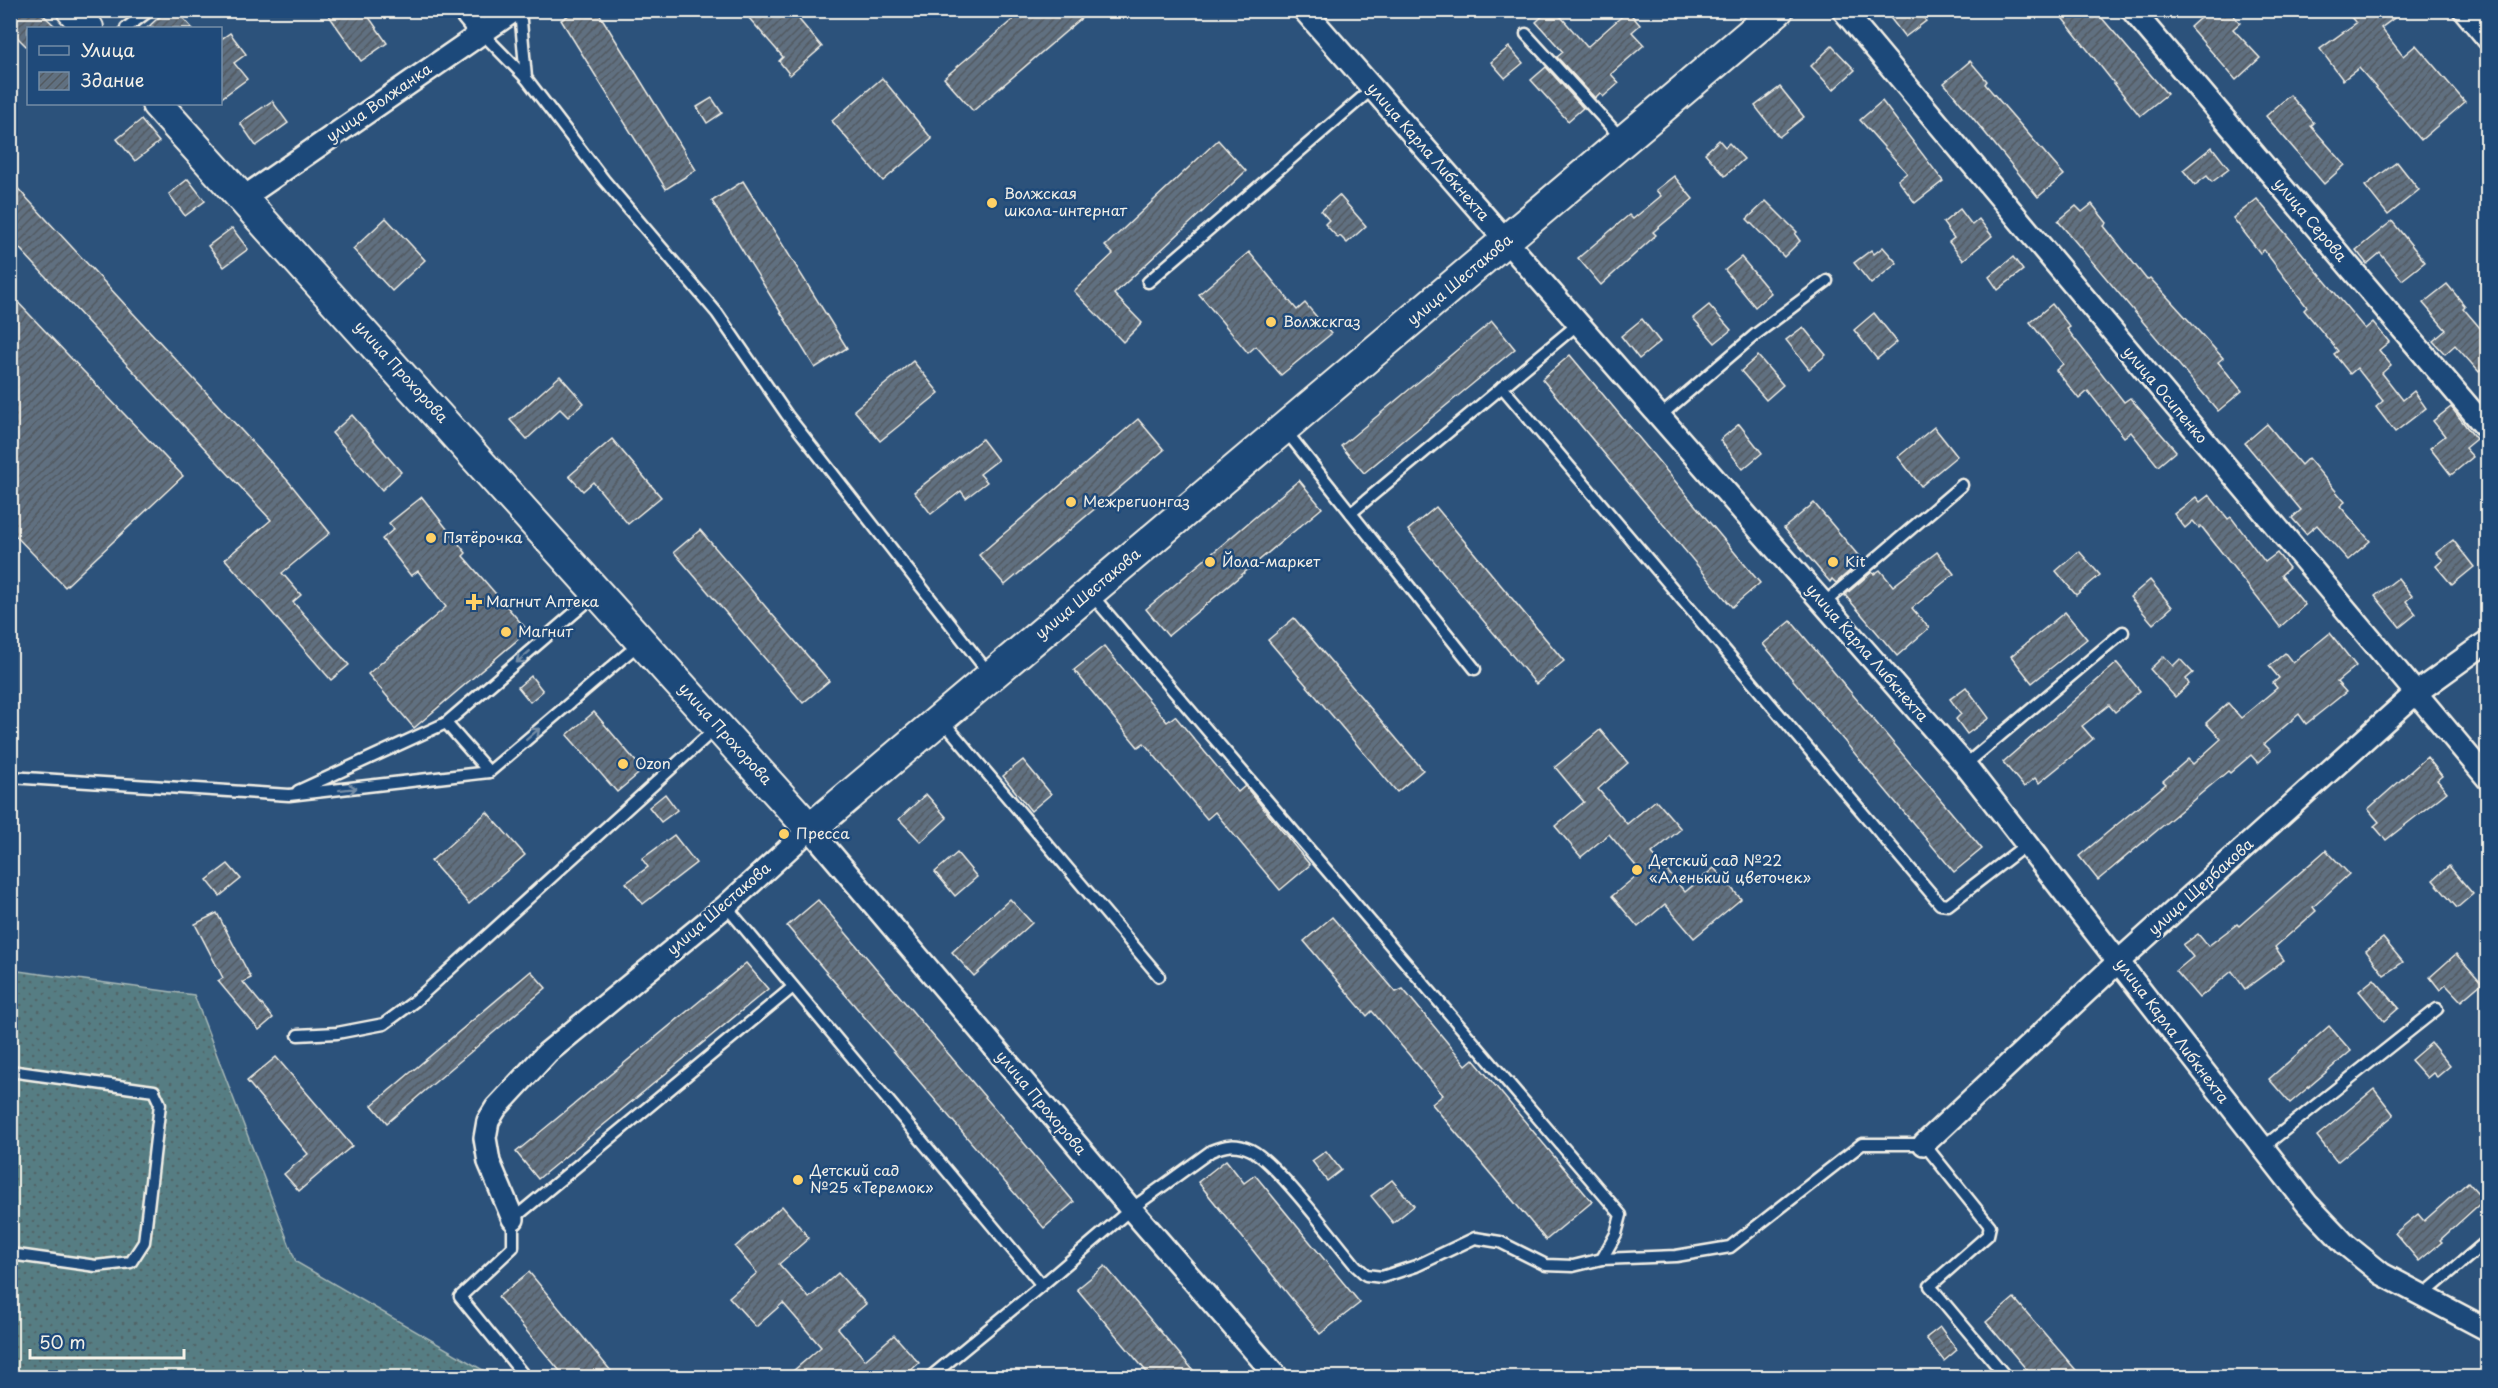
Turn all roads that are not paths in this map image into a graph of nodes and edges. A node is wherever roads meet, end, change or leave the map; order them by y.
1 (72, 10) edge
2 (150, 10) edge
3 (463, 10) edge
4 (515, 10) edge
5 (520, 10) edge
6 (1304, 10) edge
7 (1778, 10) edge
8 (1843, 10) edge
9 (2132, 10) edge
10 (2464, 10) edge
11 (87, 27) edge
12 (127, 27) edge
13 (482, 32) junction
14 (1526, 34) dead end
15 (2487, 39) edge
16 (526, 78) junction
17 (1372, 89) junction
18 (158, 105) edge
19 (1624, 141) junction
20 (243, 198) junction
21 (1505, 242) junction
22 (1827, 281) dead end
23 (1148, 282) dead end
24 (1578, 324) junction
25 (1502, 387) junction
26 (1659, 417) junction
27 (1284, 429) junction
28 (2487, 430) edge
29 (1962, 485) dead end
30 (1351, 513) junction
31 (599, 592) junction
32 (1089, 593) junction
33 (1823, 604) junction
34 (2123, 632) dead end
35 (642, 641) junction
36 (2487, 641) edge
37 (1476, 669) dead end
38 (991, 676) junction
39 (2416, 693) junction
40 (941, 718) junction
41 (446, 723) junction
42 (717, 727) junction
43 (1965, 765) junction
44 (489, 772) junction
45 (10, 777) edge
46 (2487, 779) edge
47 (290, 795) junction
48 (810, 829) junction
49 (2027, 844) junction
50 (726, 906) junction
51 (2119, 961) junction
52 (1159, 976) dead end
53 (793, 987) junction
54 (2437, 1009) dead end
55 (298, 1035) dead end
56 (10, 1071) edge
57 (1924, 1144) junction
58 (2262, 1148) junction
59 (1131, 1209) junction
60 (513, 1219) junction
61 (2487, 1240) edge
62 (10, 1254) edge
63 (1602, 1259) junction
64 (1042, 1285) junction
65 (2422, 1296) junction
66 (2487, 1330) edge
67 (526, 1377) edge
68 (929, 1377) edge
69 (1278, 1377) edge
70 (2007, 1377) edge

1 - 11 main road
2 - 12 lane
3 - 13 street
4 - 13 street, улица Волжанка
5 - 16 lane
6 - 17 street, улица Карла Либкнехта
7 - 19 main road, улица Шестакова
8 - 39 street, улица Осипенко
9 - 28 street, улица Серова
10 - 15 street
13 - 16 lane
13 - 20 street, улица Волжанка
14 - 19 lane
16 - 38 lane
17 - 21 street, улица Карла Либкнехта
17 - 23 lane
18 - 20 main road, улица Прохорова
19 - 21 main road, улица Шестакова
20 - 31 main road, улица Прохорова
21 - 24 street, улица Карла Либкнехта
21 - 27 main road, улица Шестакова
22 - 26 lane
24 - 25 lane
24 - 26 street, улица Карла Либкнехта
25 - 30 lane
25 - 49 lane
26 - 33 street, улица Карла Либкнехта
27 - 30 lane
27 - 32 main road, улица Шестакова
29 - 33 lane
30 - 37 lane
31 - 35 main road, улица Прохорова
31 -> 41 lane
32 - 38 main road, улица Шестакова
32 - 63 lane
33 - 43 street, улица Карла Либкнехта
34 - 43 lane
35 - 42 main road, улица Прохорова
44 -> 35 lane
36 - 39 street, улица Щербакова
38 - 40 main road, улица Шестакова
39 - 46 street, улица Осипенко
39 - 51 street, улица Щербакова
40 - 48 main road, улица Шестакова
40 - 52 lane
41 - 44 lane
41 - 47 lane
42 - 48 main road, улица Прохорова
42 - 55 lane
43 - 49 street, улица Карла Либкнехта
47 -> 44 lane
45 - 47 lane
48 - 50 street, улица Шестакова
48 - 59 street, улица Прохорова
49 - 51 street, улица Карла Либкнехта
50 - 53 lane
50 - 60 street, улица Шестакова
51 - 57 street, улица Щербакова
51 - 58 street, улица Карла Либкнехта
53 - 60 lane
53 - 64 lane
54 - 58 lane
56 - 62 lane
57 - 63 lane
57 - 70 lane
58 - 65 street, улица Карла Либкнехта
59 - 63 lane
59 - 64 lane
59 - 69 street, улица Прохорова
60 - 67 lane
61 - 65 lane
64 - 68 lane
65 - 66 street, улица Карла Либкнехта

